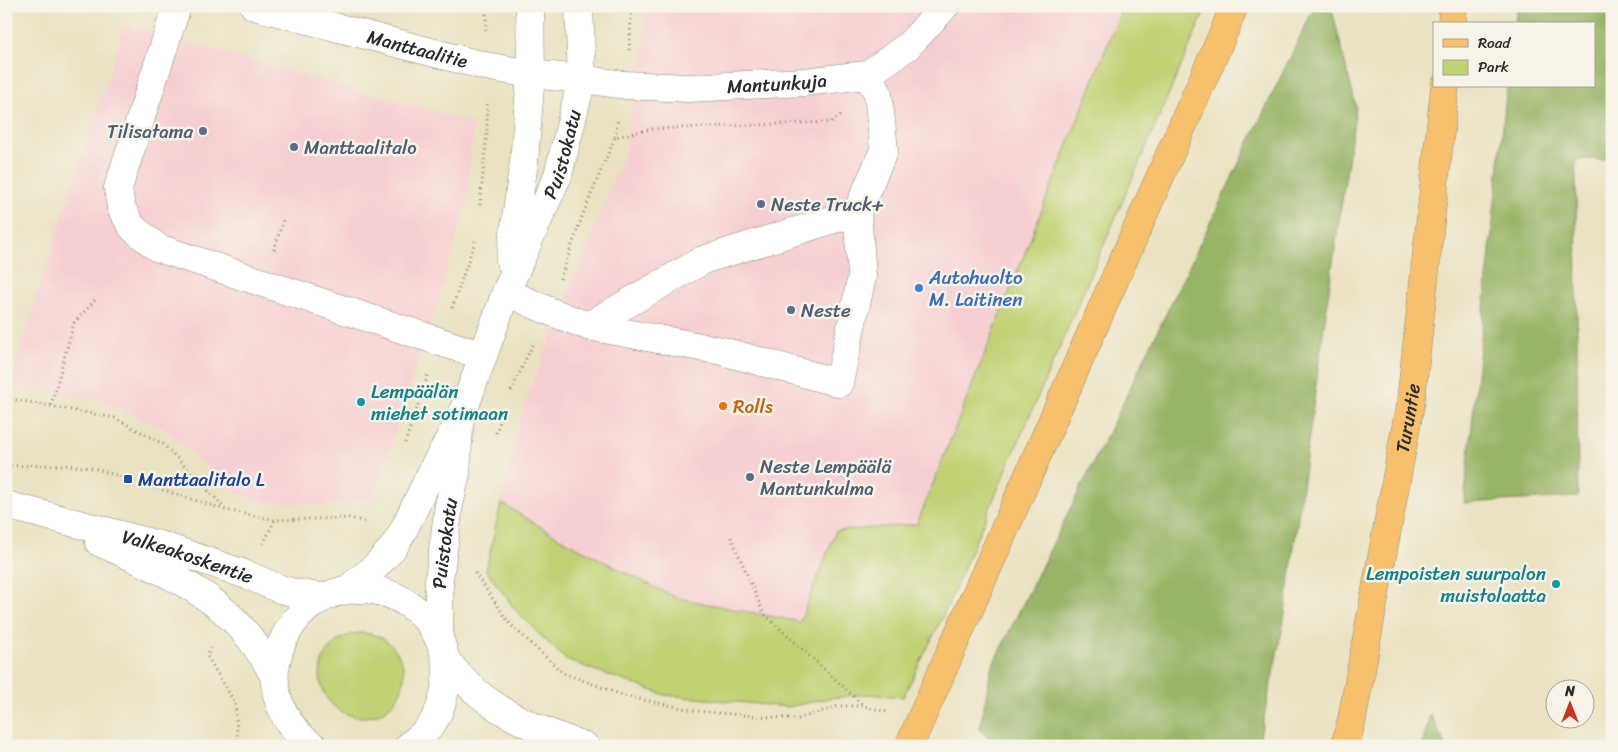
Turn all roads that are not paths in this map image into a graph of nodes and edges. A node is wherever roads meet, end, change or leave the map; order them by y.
1 (177, 6) edge
2 (254, 6) edge
3 (530, 6) edge
4 (579, 6) edge
5 (945, 6) edge
6 (1234, 6) edge
7 (1453, 6) edge
8 (1452, 22) edge
9 (531, 74) junction
10 (582, 79) junction
11 (872, 84) junction
12 (1445, 88) edge
13 (857, 212) junction
14 (506, 292) junction
15 (588, 326) junction
16 (484, 356) junction
17 (460, 420) junction
18 (6, 505) edge
19 (51, 518) junction
20 (348, 589) junction
21 (322, 598) junction
22 (442, 649) junction
23 (274, 676) junction
24 (288, 734) edge
25 (914, 735) edge
26 (313, 746) edge
27 (409, 746) edge
28 (585, 746) edge
29 (1345, 746) edge

1 - 16 street
2 - 9 street, Manttaalitie
3 - 9 street, Puistokatu
4 - 10 street, Puistokatu
5 - 11 street, Mantunkuja
6 - 25 main road
7 - 8 main road
9 - 10 street, Manttaalitie
9 - 14 street, Puistokatu
10 - 11 street, Mantunkuja
10 - 14 street, Puistokatu
11 - 13 street
12 - 29 main road, Turuntie
13 - 15 street
13 - 15 street
14 - 15 street
14 - 16 street, Puistokatu
16 - 17 street, Puistokatu
17 - 20 street, Puistokatu
17 - 22 street, Puistokatu
18 - 19 street, Valkeakoskentie
19 - 21 street, Valkeakoskentie
19 - 23 street, Valkeakoskentie
20 - 21 street
20 - 22 street
21 - 23 street
22 - 27 street, Puistokatu
22 - 28 street
23 - 24 street
24 - 26 street

